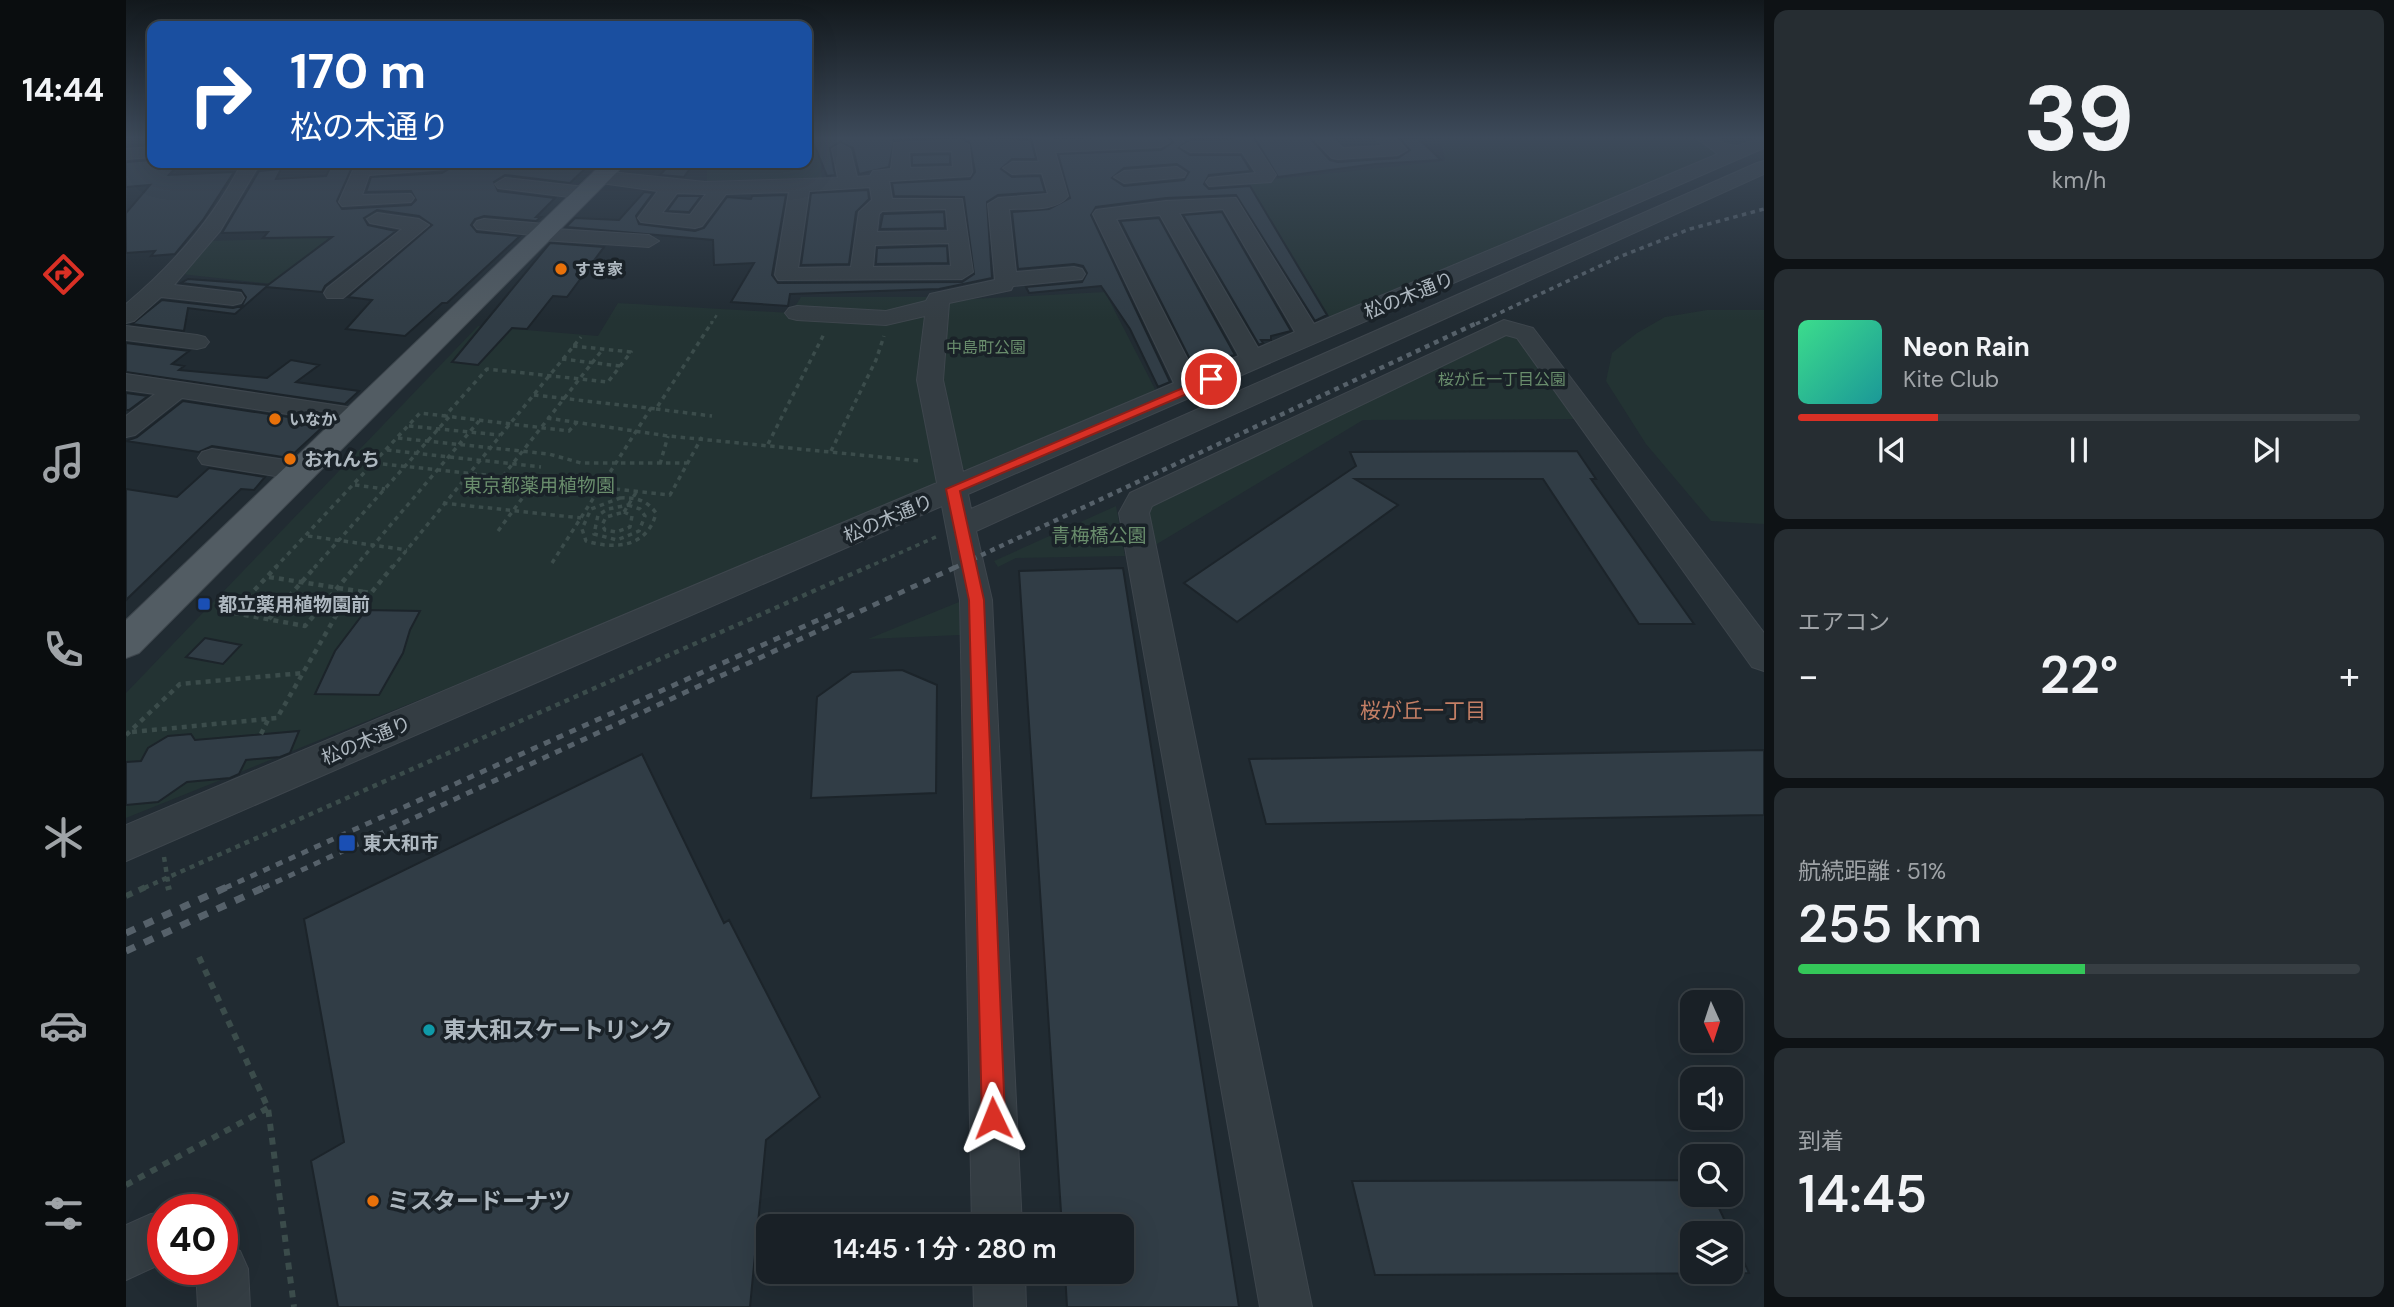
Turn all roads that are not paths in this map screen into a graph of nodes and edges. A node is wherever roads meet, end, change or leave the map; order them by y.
1 (232, 198) edge
2 (351, 198) edge
3 (404, 198) joint
4 (579, 198) edge
5 (668, 198) edge
6 (713, 198) edge
7 (798, 198) edge
8 (877, 198) edge
9 (1013, 198) edge
10 (1028, 198) edge
11 (1066, 198) edge
12 (1648, 198) edge
13 (1654, 198) edge
14 (1081, 202) junction
15 (1166, 207) junction
16 (876, 208) junction
17 (845, 213) dead end
18 (484, 225) dead end
19 (544, 232) junction
20 (958, 237) junction
21 (865, 239) junction
22 (649, 242) dead end
23 (938, 273) junction
24 (861, 274) junction
25 (1074, 274) dead end
26 (1006, 280) junction
27 (333, 283) dead end
28 (233, 298) dead end
29 (136, 303) edge
30 (937, 303) junction
31 (797, 313) dead end
32 (126, 332) edge
33 (1309, 335) junction
34 (197, 342) dead end
35 (1253, 360) junction
36 (126, 382) edge
37 (178, 389) junction
38 (1190, 389) junction
39 (355, 416) junction
40 (126, 429) edge
41 (212, 457) dead end
42 (299, 471) junction
43 (950, 501) junction
44 (126, 643) edge
45 (1764, 658) edge
46 (126, 843) edge
47 (997, 1214) edge
48 (147, 1241) edge
49 (126, 1254) edge
50 (999, 1284) edge
51 (223, 1285) edge
52 (225, 1307) edge
53 (1000, 1307) edge
54 (1286, 1307) edge

1 - 29 street
2 - 3 street
3 - 27 street
4 - 19 main road
5 - 6 street
7 - 24 street
8 - 16 street
9 - 26 street
10 - 14 street
11 - 14 street
12 - 33 street, 松の木通り
13 - 43 street
14 - 15 street
14 - 38 street
15 - 33 street
15 - 35 street
16 - 17 street
16 - 20 street
16 - 21 street
18 - 19 street
19 - 22 street
19 - 39 main road
20 - 21 street
20 - 23 street
21 - 24 street
23 - 24 street
23 - 30 street
25 - 26 street
26 - 30 street
28 - 29 street
30 - 31 street
30 - 43 street
32 - 34 street
33 - 35 street, 松の木通り
35 - 38 street, 松の木通り
36 - 37 street
37 - 39 street
37 - 40 street
38 - 43 street, 松の木通り
39 - 42 main road
41 - 42 street
42 - 44 main road
43 - 46 street, 松の木通り
43 - 47 street
45 - 54 street
48 - 49 street
50 - 53 street
51 - 52 street

